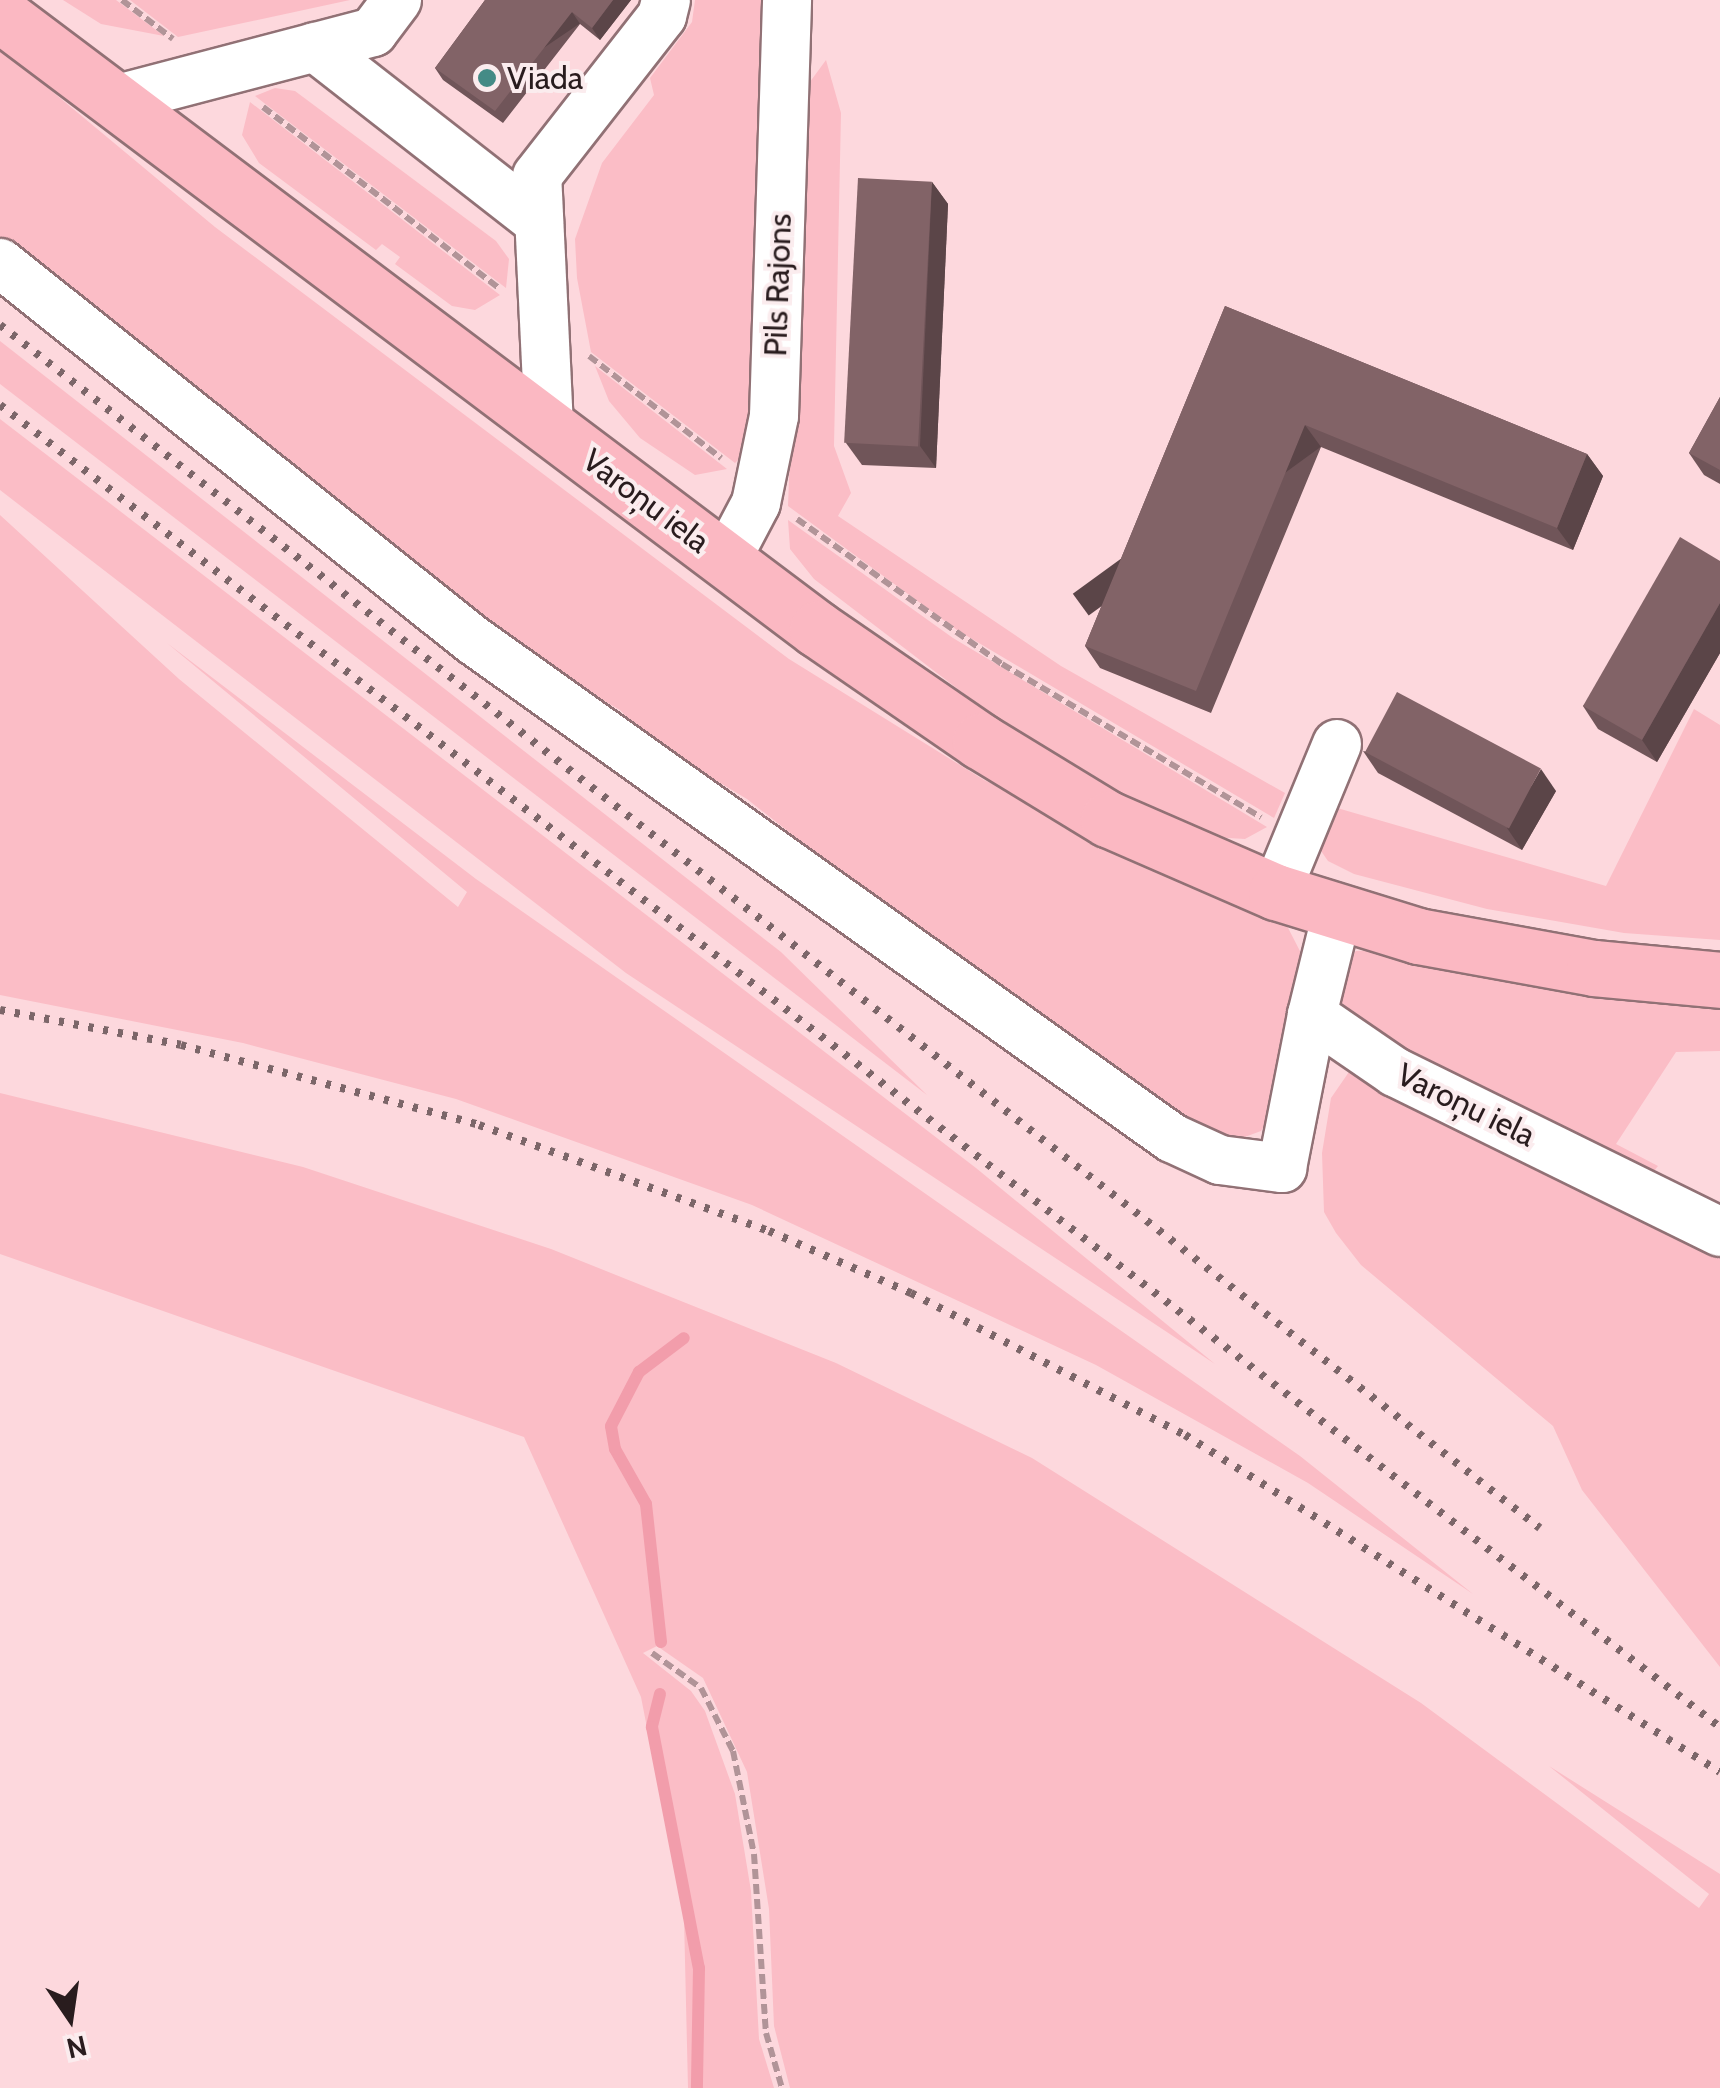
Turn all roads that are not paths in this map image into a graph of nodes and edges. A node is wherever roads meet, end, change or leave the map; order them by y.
1 (398, 0) edge
2 (666, 0) edge
3 (787, 0) edge
4 (0, 14) edge
5 (315, 47) junction
6 (114, 100) junction
7 (540, 222) junction
8 (0, 263) edge
9 (549, 427) junction
10 (726, 560) junction
11 (1337, 744) dead end
12 (1284, 868) junction
13 (1337, 913) junction
14 (1720, 980) edge
15 (1312, 1014) junction
16 (1720, 1232) edge

1 - 5 street
2 - 7 street
3 - 10 street, Pils Rajons
4 - 6 highway, Varoņu iela
5 - 6 street
5 - 7 street
6 - 9 highway, Varoņu iela
7 - 9 street
8 - 15 street
9 - 10 highway, Varoņu iela
10 - 12 highway, Varoņu iela
11 - 12 street
12 - 13 highway, Varoņu iela
13 - 14 highway, Varoņu iela
13 - 15 street
15 - 16 street, Varoņu iela

